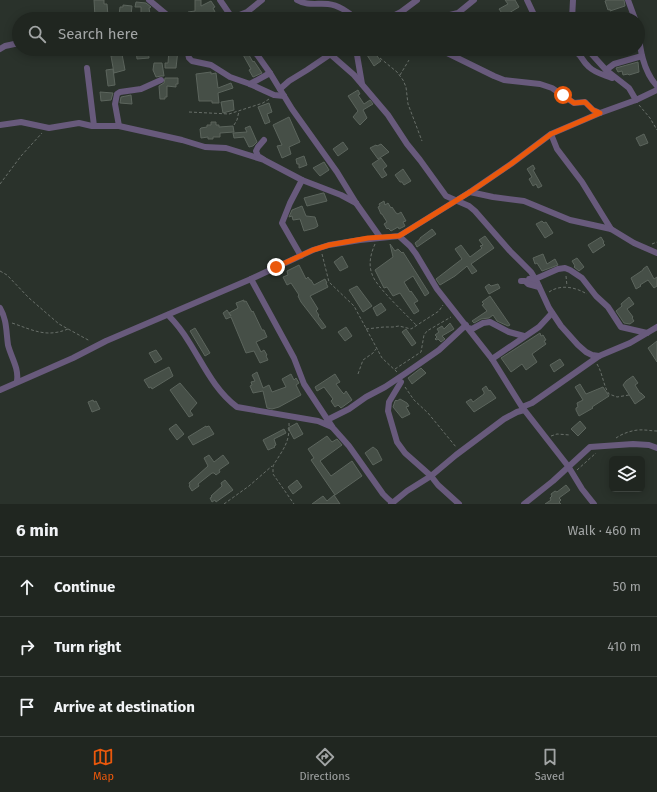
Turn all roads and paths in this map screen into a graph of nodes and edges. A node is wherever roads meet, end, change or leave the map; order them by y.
1 (149, 0) edge
2 (220, 0) edge
3 (262, 0) edge
4 (296, 0) edge
5 (417, 0) edge
6 (474, 0) edge
7 (527, 0) edge
8 (573, 0) edge
9 (628, 0) edge
10 (164, 12) edge
11 (228, 12) edge
12 (247, 12) edge
13 (347, 12) edge
14 (401, 12) edge
15 (459, 12) edge
16 (533, 12) edge
17 (572, 12) edge
18 (632, 12) edge
19 (12, 44) edge
20 (0, 49) edge
21 (189, 56) edge
22 (258, 56) edge
23 (327, 56) edge
24 (332, 56) edge
25 (357, 56) edge
26 (452, 56) edge
27 (581, 56) edge
28 (593, 56) edge
29 (642, 56) joint
30 (380, 58) dead end
31 (408, 60) dead end
32 (87, 68) dead end
33 (606, 70) junction
34 (270, 74) junction
35 (400, 75) junction
36 (618, 79) junction
37 (161, 80) dead end
38 (250, 84) junction
39 (362, 85) junction
40 (657, 86) edge
41 (280, 89) junction
42 (657, 90) edge
43 (274, 95) junction
44 (284, 96) junction
45 (636, 100) junction
46 (239, 111) junction
47 (189, 112) dead end
48 (600, 113) junction
49 (0, 125) edge
50 (234, 125) dead end
51 (94, 126) junction
52 (119, 126) junction
53 (49, 128) junction
54 (657, 130) edge
55 (551, 134) junction
56 (264, 140) dead end
57 (422, 141) dead end
58 (264, 160) junction
59 (302, 180) junction
60 (0, 184) edge
61 (470, 192) junction
62 (458, 201) junction
63 (356, 203) junction
64 (611, 229) junction
65 (399, 236) junction
66 (379, 238) junction
67 (320, 248) junction
68 (657, 253) edge
69 (301, 256) junction
70 (567, 269) junction
71 (0, 270) edge
72 (251, 279) junction
73 (528, 280) junction
74 (567, 286) junction
75 (539, 287) junction
76 (596, 296) junction
77 (545, 299) junction
78 (445, 300) junction
79 (0, 308) edge
80 (456, 313) junction
81 (552, 313) junction
82 (168, 315) junction
83 (6, 320) junction
84 (417, 326) junction
85 (467, 327) junction
86 (657, 327) edge
87 (68, 329) junction
88 (366, 329) junction
89 (647, 333) junction
90 (524, 336) junction
91 (97, 345) junction
92 (376, 348) junction
93 (597, 358) junction
94 (492, 359) junction
95 (395, 370) junction
96 (358, 374) dead end
97 (400, 379) junction
98 (17, 381) junction
99 (0, 390) edge
100 (629, 395) dead end
101 (523, 409) junction
102 (289, 416) junction
103 (328, 420) junction
104 (333, 428) junction
105 (570, 435) dead end
106 (546, 439) junction
107 (657, 448) edge
108 (460, 451) junction
109 (273, 466) junction
110 (568, 466) junction
111 (431, 476) junction
112 (392, 503) edge
113 (224, 504) edge
114 (294, 504) edge
115 (459, 504) edge
116 (524, 504) edge
117 (594, 504) edge

1 - 10 street
2 - 11 street
3 - 12 street
4 - 13 street
5 - 14 street
6 - 15 street
7 - 16 street
8 - 17 street
9 - 18 street
19 - 20 street
21 - 38 street
22 - 34 street
23 - 41 street
24 - 39 street
25 - 39 street
26 - 48 street
27 - 36 street
28 - 33 street
29 - 33 street
29 - 40 street
30 - 35 path
31 - 35 path
32 - 51 street
33 - 36 street
34 - 38 street
34 - 41 street
35 - 57 path
36 - 45 street
37 - 52 street
38 - 43 street
39 - 62 street
41 - 44 street
42 - 45 street
43 - 44 street
43 - 46 path
44 - 63 street
45 - 48 street
45 - 54 path
46 - 47 path
46 - 50 path
48 - 55 street
49 - 53 street
51 - 52 street
51 - 53 street
52 - 58 street
53 - 60 path
55 - 61 street
55 - 64 street
56 - 58 street
58 - 59 street
59 - 63 street
59 - 69 street
61 - 62 street
61 - 64 street
62 - 65 street
62 - 73 street
63 - 66 street
64 - 68 street
65 - 66 street
65 - 78 street
66 - 67 street
66 - 84 path
67 - 69 street
67 - 88 path
69 - 72 street
70 - 73 street
70 - 74 path
70 - 76 street
71 - 87 path
72 - 82 street
72 - 103 street
73 - 75 street
73 - 75 street
74 - 76 path
74 - 77 path
75 - 77 street
76 - 89 street
77 - 81 street
78 - 80 street
78 - 84 path
79 - 83 street
80 - 85 street
80 - 95 path
81 - 90 street
81 - 93 street
82 - 91 street
82 - 102 street
83 - 87 path
83 - 98 street
84 - 88 path
85 - 90 street
85 - 94 street
85 - 97 street
86 - 89 street
87 - 91 path
88 - 92 path
89 - 93 street
90 - 94 street
91 - 98 street
92 - 95 path
92 - 96 path
93 - 100 path
93 - 101 street
94 - 101 street
95 - 97 path
97 - 103 street
97 - 108 path
97 - 111 street
98 - 99 street
101 - 106 street
101 - 108 street
102 - 104 street
102 - 109 path
103 - 104 street
104 - 112 street
105 - 106 path
106 - 110 street
107 - 110 street
108 - 111 street
109 - 113 path
109 - 114 path
110 - 116 street
110 - 117 street
111 - 112 street
111 - 115 street

